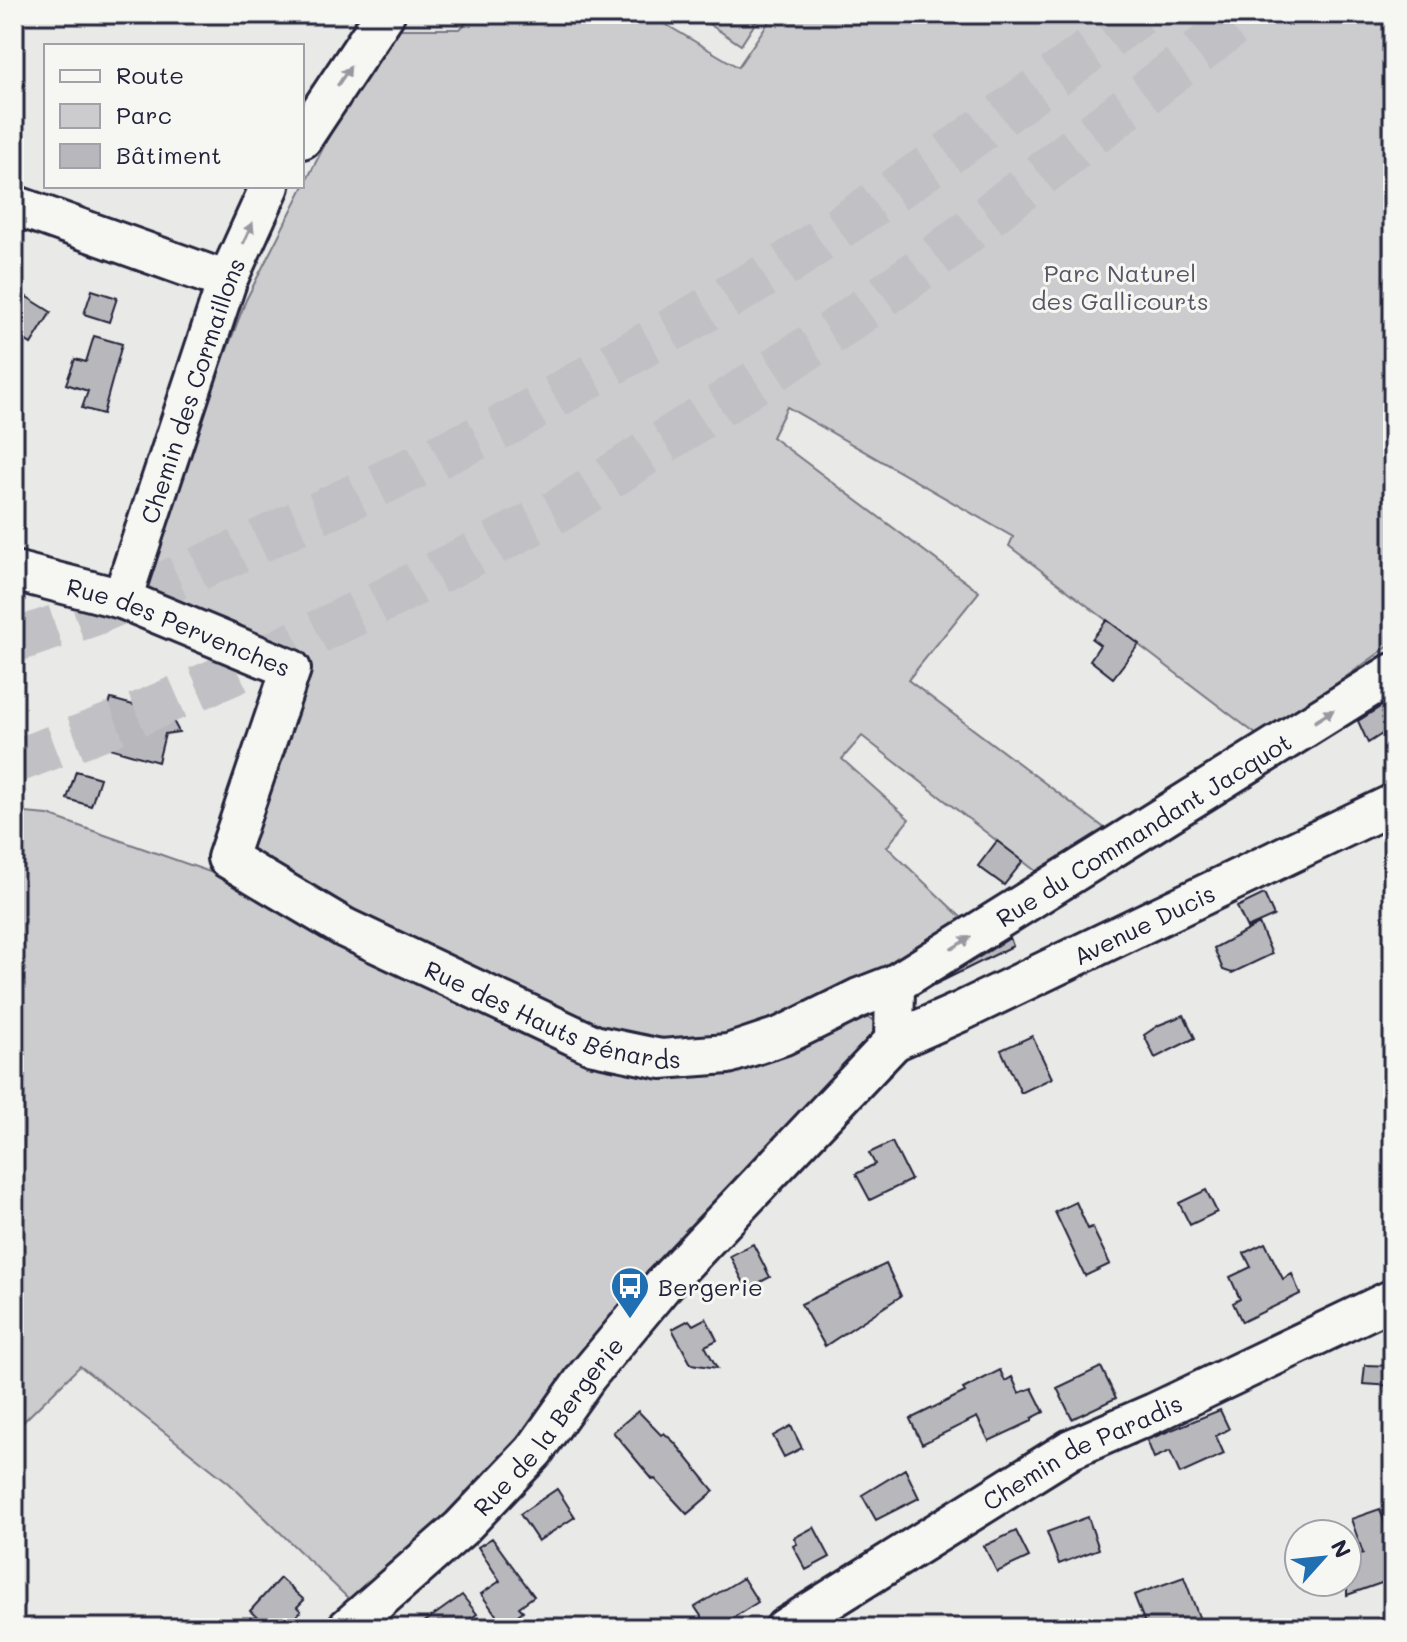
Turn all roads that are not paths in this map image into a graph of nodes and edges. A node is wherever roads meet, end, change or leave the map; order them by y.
1 (385, 14) edge
2 (304, 136) edge
3 (269, 188) edge
4 (14, 205) edge
5 (227, 281) junction
6 (14, 571) edge
7 (122, 599) junction
8 (1393, 673) edge
9 (1393, 804) edge
10 (227, 858) joint
11 (895, 984) junction
12 (894, 1041) junction
13 (1393, 1299) edge
14 (347, 1628) edge
15 (785, 1628) edge

2 -> 1 street
5 -> 3 street, Chemin des Cormaillons
4 - 5 street
5 - 7 street, Chemin des Cormaillons
6 - 7 street, Rue des Pervenches
7 - 10 street, Rue des Pervenches
11 -> 8 street, Rue du Commandant Jacquot
9 - 12 street, Avenue Ducis
10 - 11 street, Rue des Hauts Bénards
11 - 12 street
12 - 14 street, Rue de la Bergerie
13 - 15 street, Chemin de Paradis

